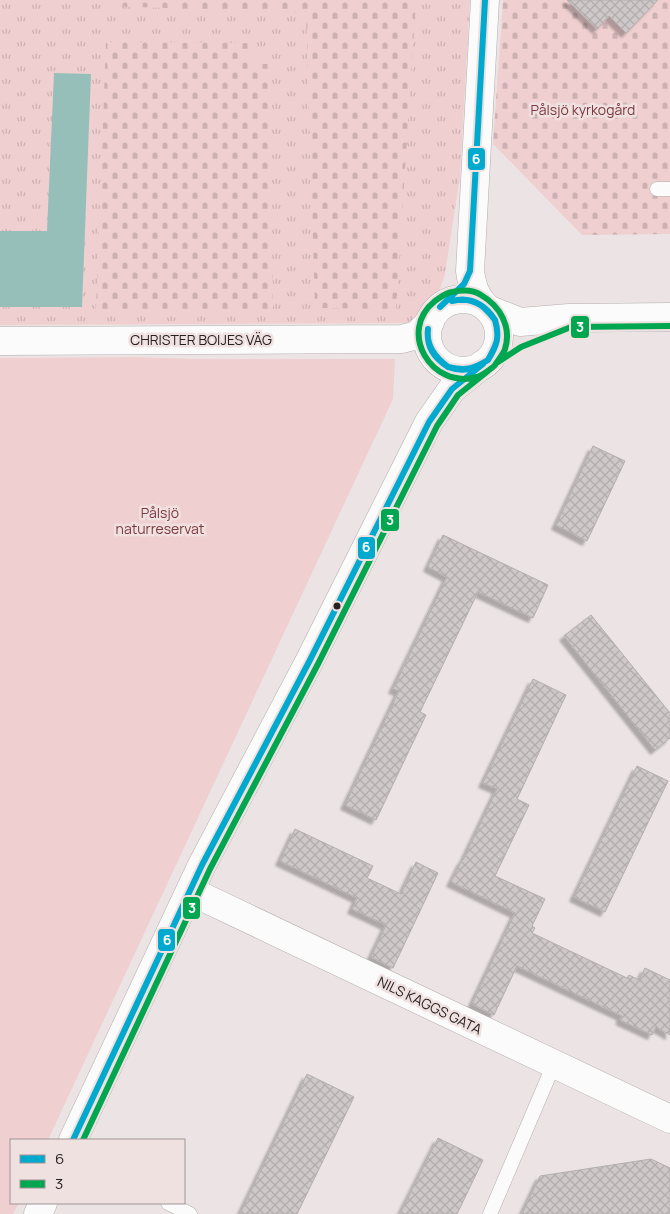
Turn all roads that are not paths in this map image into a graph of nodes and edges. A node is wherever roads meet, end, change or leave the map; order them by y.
1 (486, 0) edge
2 (470, 271) junction
3 (487, 308) junction
4 (670, 317) edge
5 (569, 318) junction
6 (432, 331) junction
7 (0, 341) edge
8 (488, 360) junction
9 (430, 422) junction
10 (190, 891) junction
11 (554, 1064) junction
12 (670, 1119) edge
13 (73, 1139) edge
14 (170, 1204) edge
15 (190, 1214) edge
16 (490, 1214) edge

1 - 2 street
2 - 3 street
2 - 6 street
3 - 5 street
3 - 6 street
3 - 8 street
4 - 5 street
5 - 8 street
6 - 7 street, CHRISTER BOIJES VÄG
6 - 8 street
6 - 9 street
8 - 9 street
9 - 10 street
10 - 11 street, NILS KAGGS GATA
10 - 13 street
11 - 12 street, NILS KAGGS GATA
11 - 16 lane
14 - 15 lane

